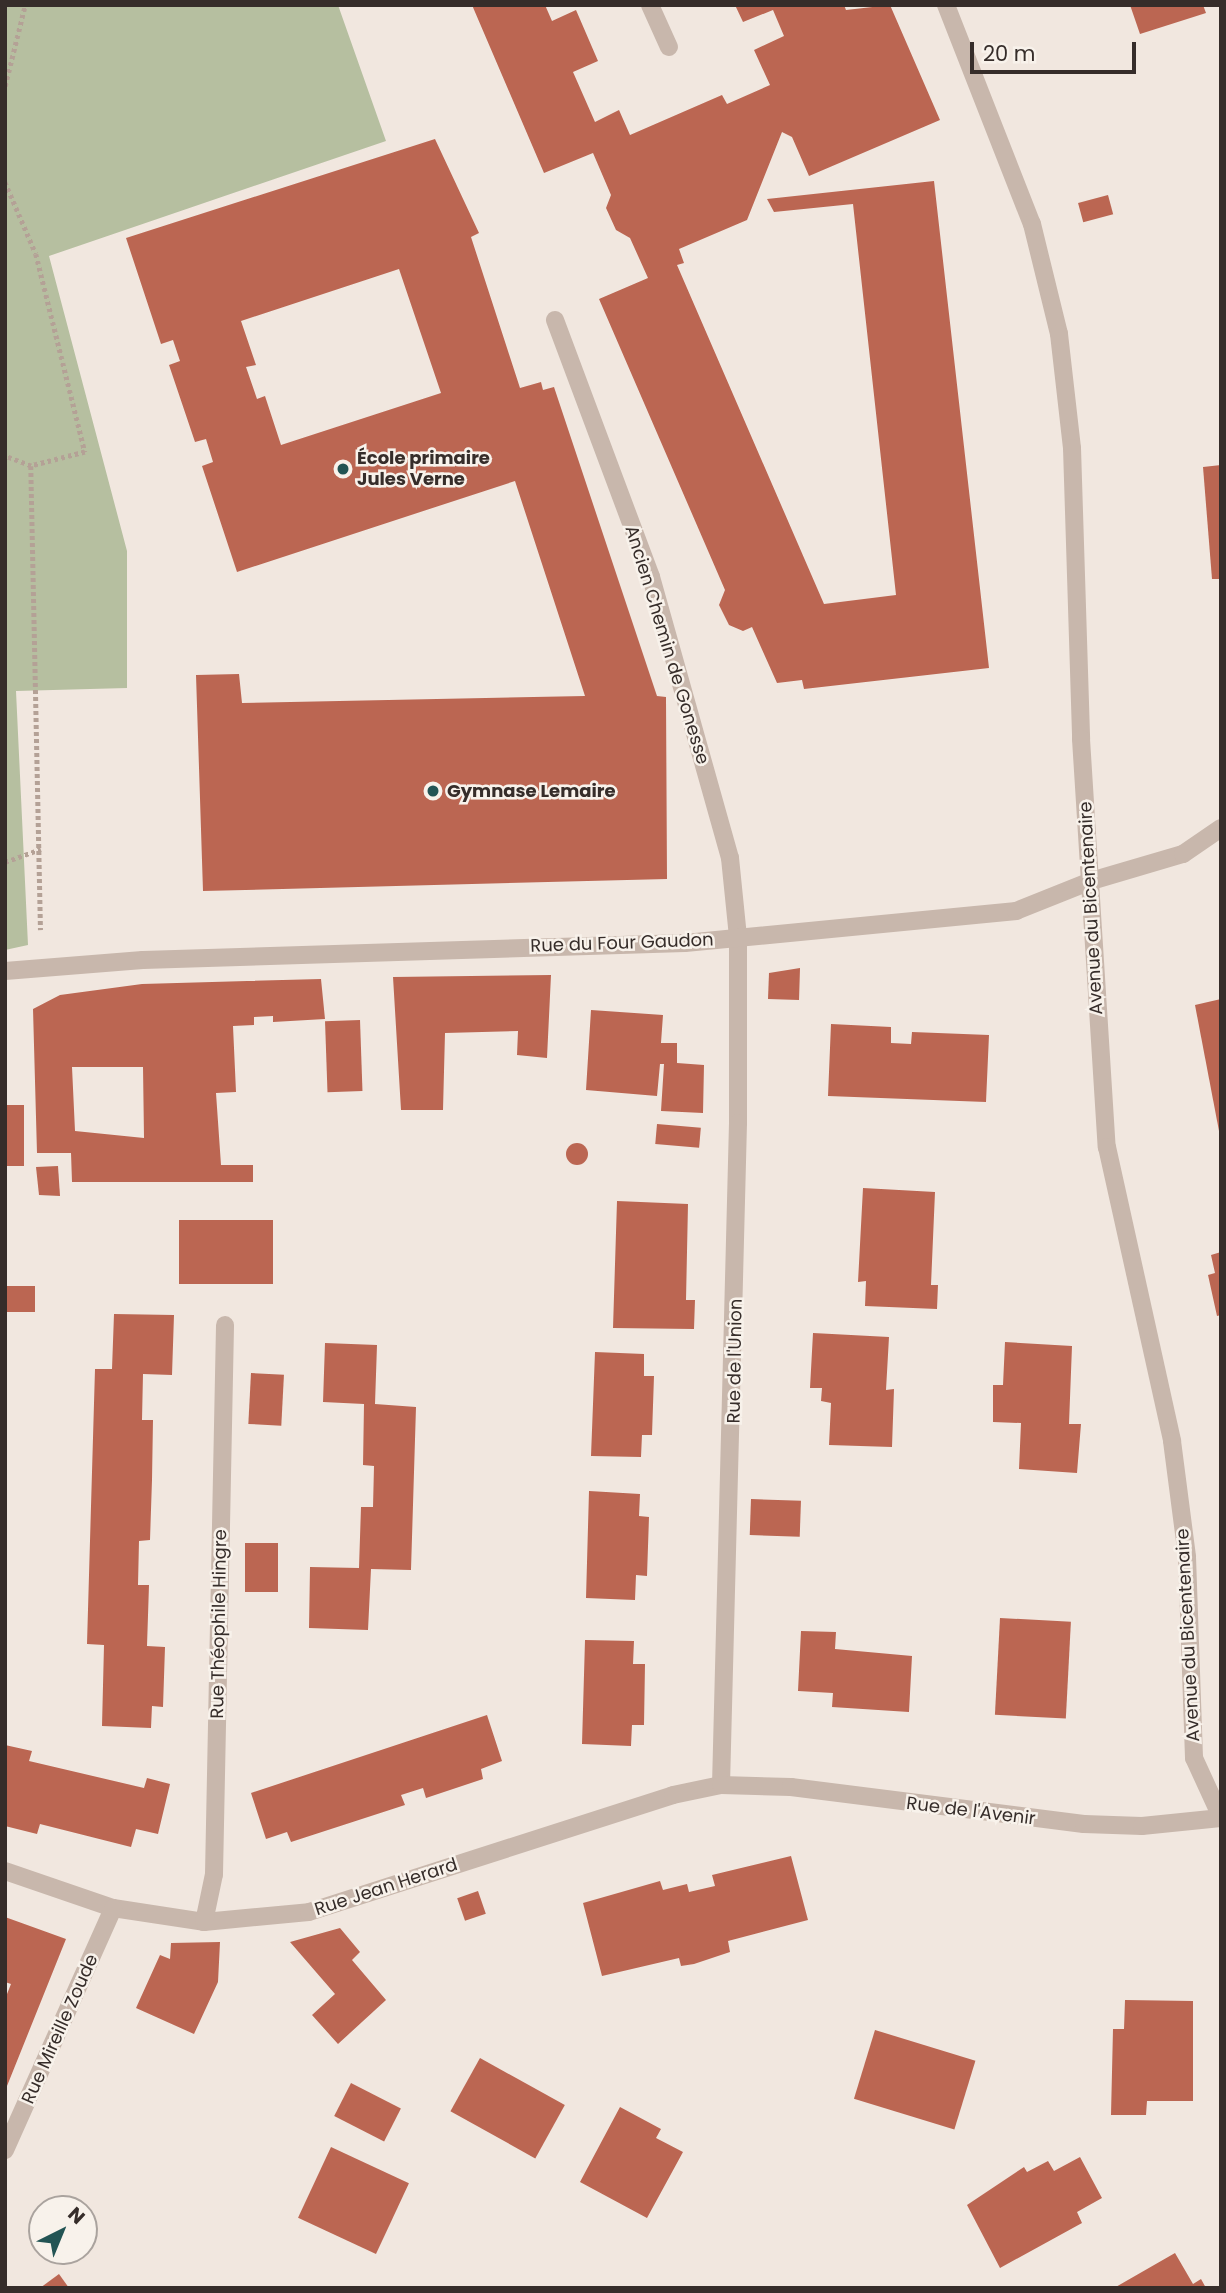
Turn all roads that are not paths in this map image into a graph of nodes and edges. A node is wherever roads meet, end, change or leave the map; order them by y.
1 (650, 5) edge
2 (946, 5) edge
3 (668, 47) dead end
4 (555, 320) dead end
5 (1221, 828) edge
6 (1091, 881) junction
7 (738, 937) junction
8 (5, 971) edge
9 (225, 1325) dead end
10 (721, 1786) junction
11 (1221, 1817) edge
12 (5, 1871) edge
13 (113, 1908) junction
14 (204, 1922) junction
15 (5, 2150) edge

1 - 3 street
2 - 6 street, Avenue du Bicentenaire
4 - 7 street, Ancien Chemin de Gonesse
5 - 6 street, Rue du Four Gaudon
6 - 7 street, Rue du Four Gaudon
6 - 11 street, Avenue du Bicentenaire
7 - 8 street, Rue du Four Gaudon
7 - 10 street, Rue de l'Union
9 - 14 street, Rue Théophile Hingre
10 - 11 street, Rue de l'Avenir
10 - 14 street, Rue Jean Herard
12 - 13 street, Rue Jean Herard
13 - 14 street, Rue Jean Herard
13 - 15 street, Rue Mireille Zoude

